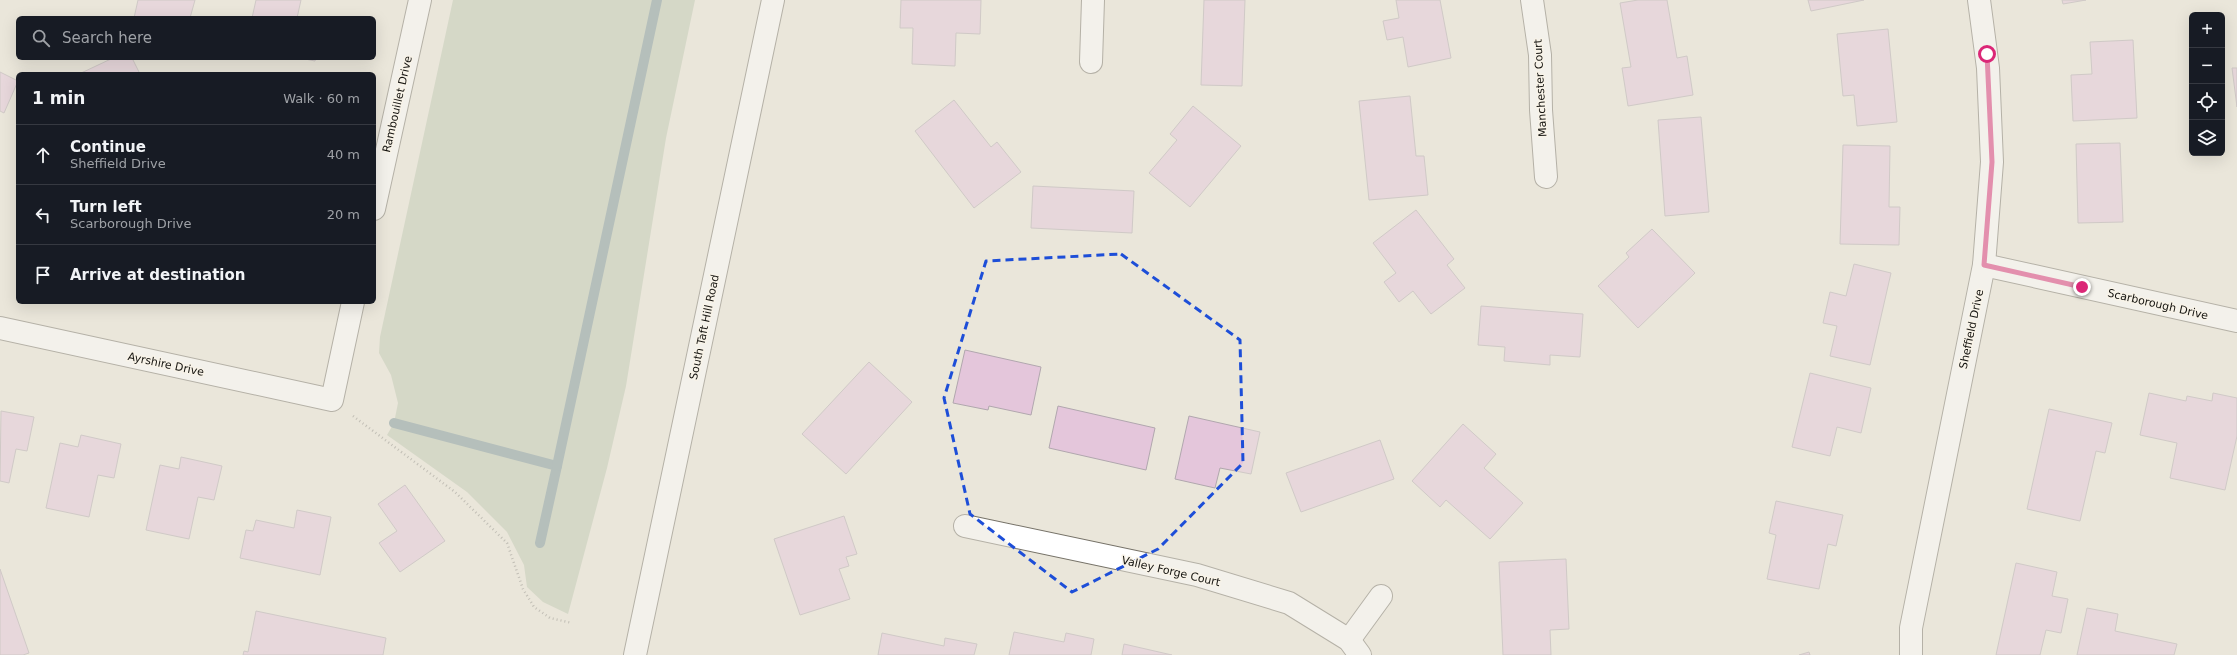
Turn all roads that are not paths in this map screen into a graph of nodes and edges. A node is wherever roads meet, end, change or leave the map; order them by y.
1 (420, 0) edge
2 (773, 0) edge
3 (1093, 0) edge
4 (1532, 0) edge
5 (1980, 0) edge
6 (1091, 62) dead end
7 (1546, 177) dead end
8 (376, 200) edge
9 (1984, 265) junction
10 (353, 304) edge
11 (2237, 322) edge
12 (0, 328) edge
13 (965, 526) dead end
14 (1382, 596) dead end
15 (1355, 647) edge
16 (635, 655) edge
17 (1911, 655) edge

1 - 8 street, Rambouillet Drive
2 - 16 street, South Taft Hill Road
3 - 6 street
4 - 7 street, Manchester Court
5 - 9 street, Sheffield Drive
9 - 11 street, Scarborough Drive
9 - 17 street, Sheffield Drive
10 - 12 street, Ayrshire Drive
13 - 15 street, Valley Forge Court
14 - 15 street

